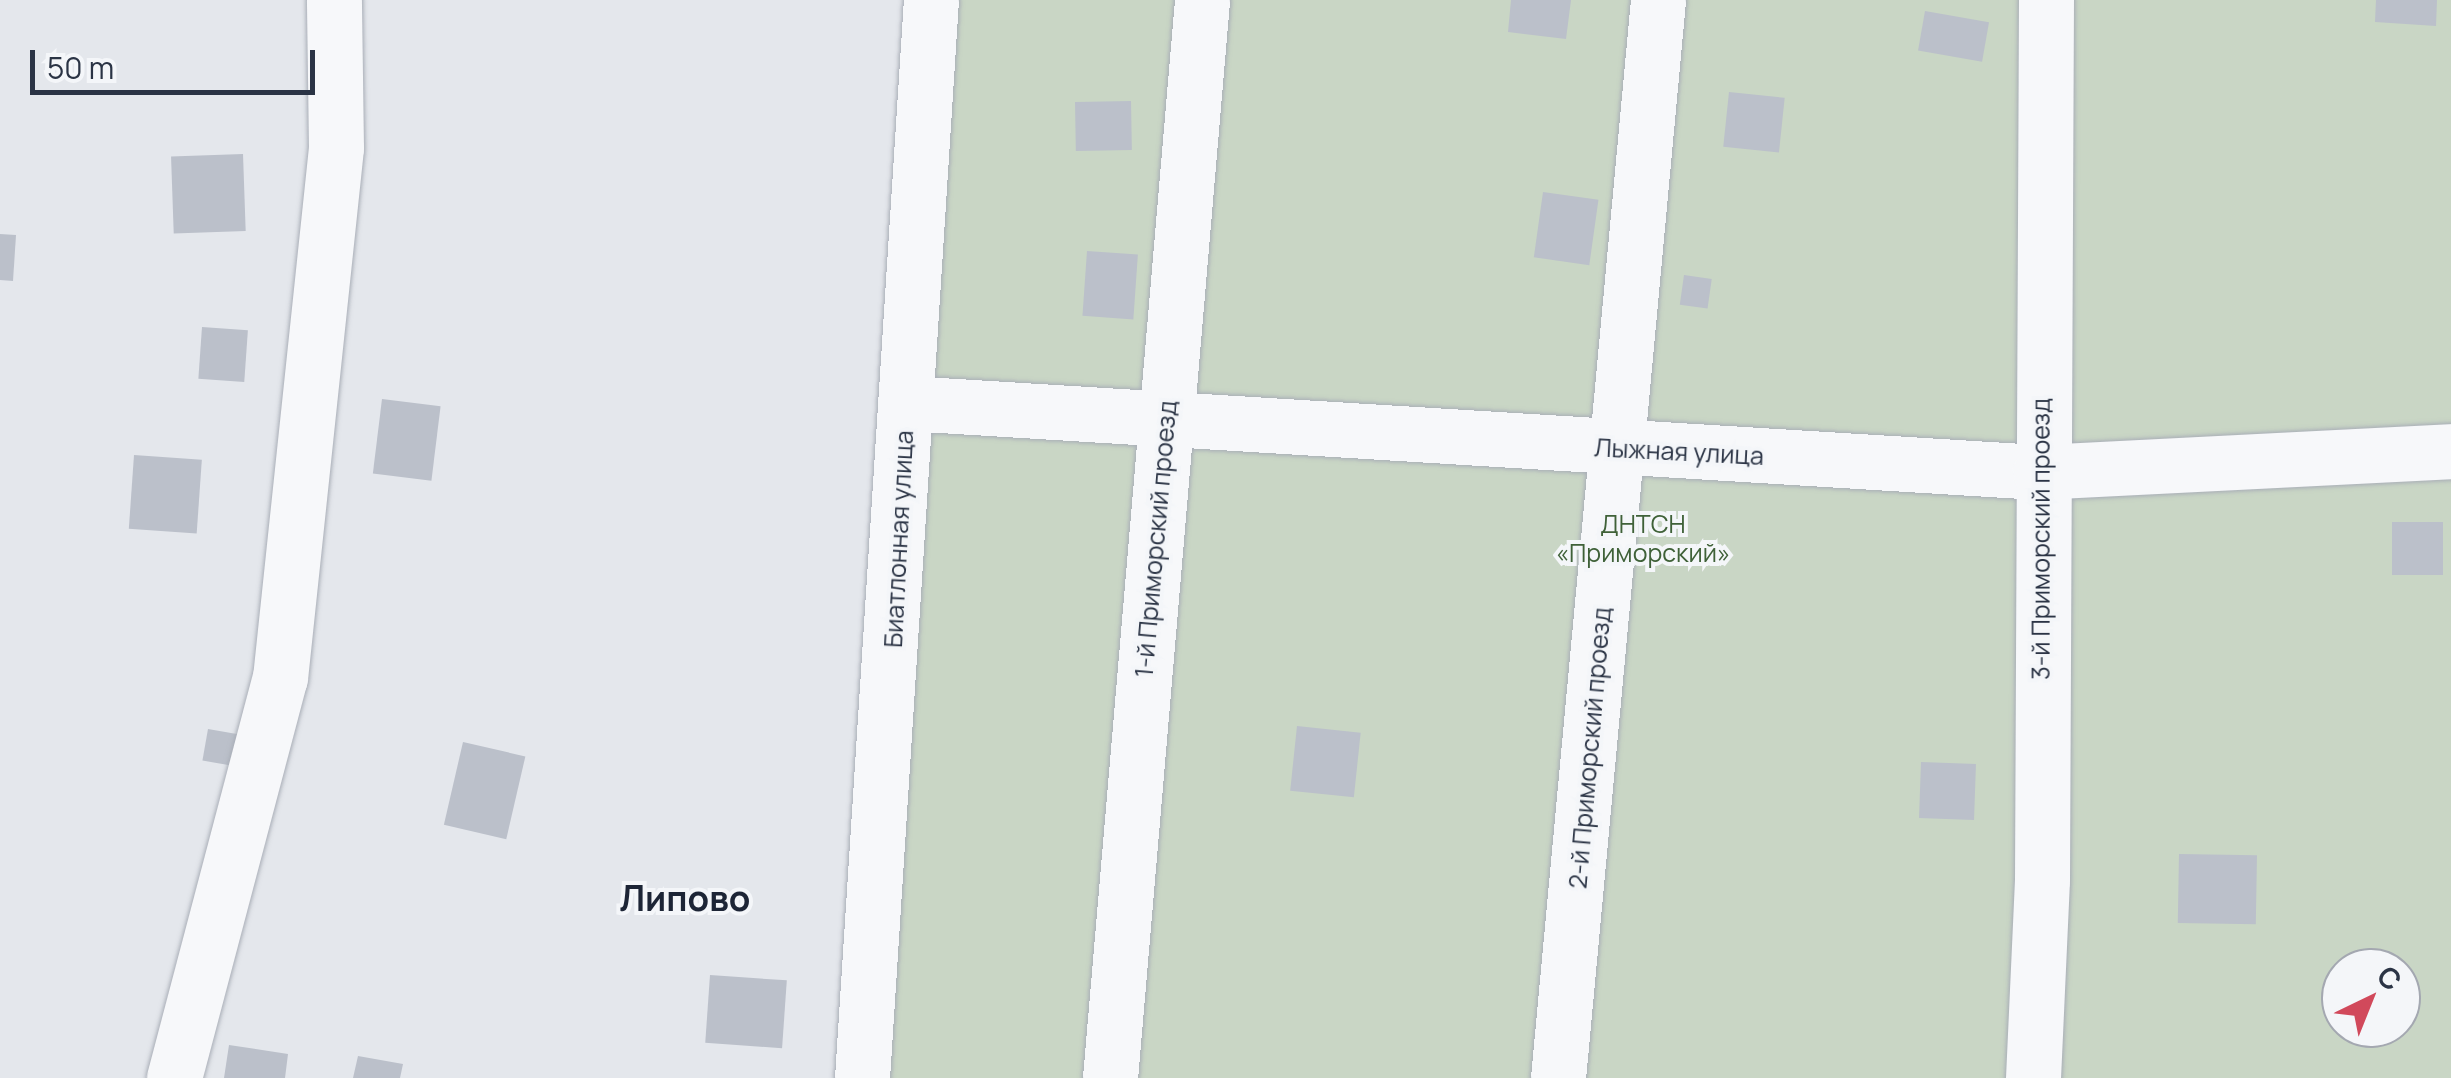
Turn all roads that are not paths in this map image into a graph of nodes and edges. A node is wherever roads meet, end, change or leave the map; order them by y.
1 (334, 0) edge
2 (931, 0) edge
3 (1202, 0) edge
4 (1658, 0) edge
5 (2046, 0) edge
6 (907, 403) junction
7 (1167, 417) junction
8 (1618, 450) junction
9 (2451, 451) edge
10 (2040, 472) junction
11 (174, 1078) edge
12 (862, 1078) edge
13 (1110, 1078) edge
14 (1558, 1078) edge
15 (2032, 1078) edge

1 - 11 street
2 - 6 street, Биатлонная улица
3 - 7 street, 1-й Приморский проезд
4 - 8 street, 2-й Приморский проезд
5 - 10 street, 3-й Приморский проезд
6 - 7 street, Лыжная улица
6 - 12 street, Биатлонная улица
7 - 8 street, Лыжная улица
7 - 13 street, 1-й Приморский проезд
8 - 10 street, Лыжная улица
8 - 14 street, 2-й Приморский проезд
9 - 10 street, Лыжная улица
10 - 15 street, 3-й Приморский проезд

